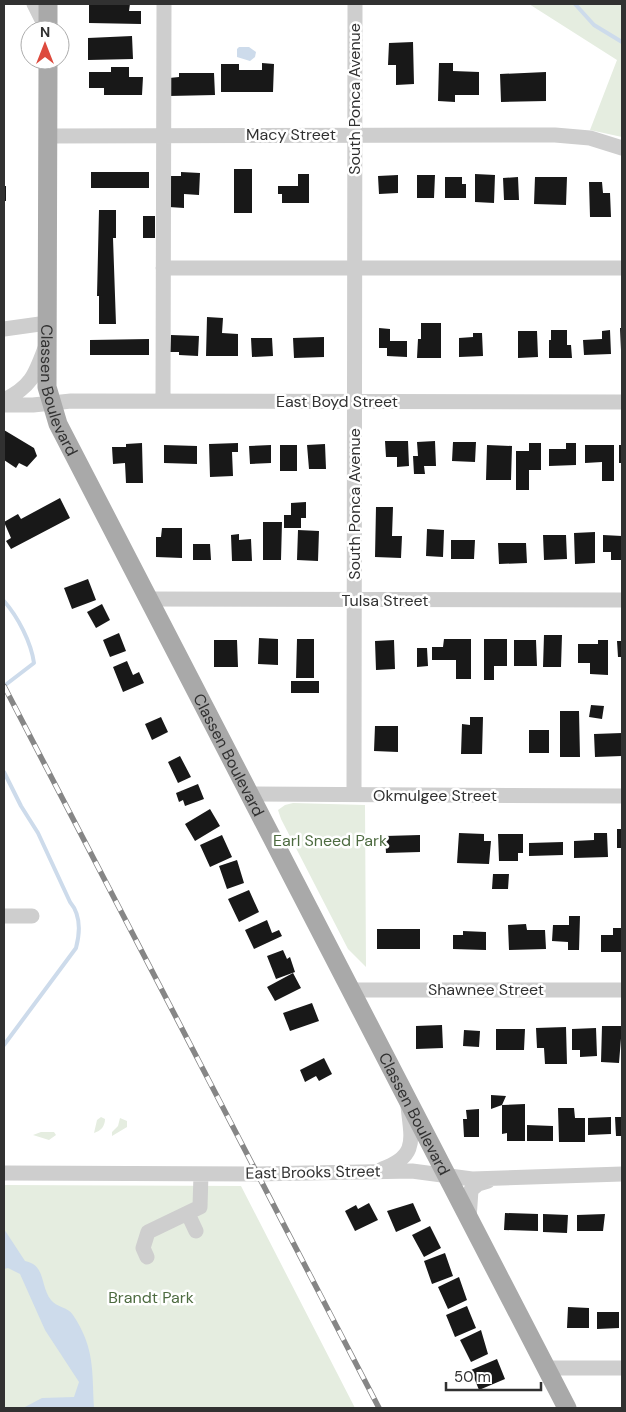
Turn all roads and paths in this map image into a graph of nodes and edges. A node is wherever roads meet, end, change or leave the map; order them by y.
1 (34, 4) edge
2 (48, 4) edge
3 (164, 4) edge
4 (355, 4) edge
5 (42, 20) edge
6 (47, 20) edge
7 (48, 70) edge
8 (354, 134) junction
9 (163, 135) junction
10 (48, 136) junction
11 (622, 148) edge
12 (163, 268) junction
13 (353, 268) junction
14 (622, 268) edge
15 (47, 323) junction
16 (4, 330) edge
17 (48, 342) junction
18 (4, 400) edge
19 (163, 401) junction
20 (353, 402) junction
21 (622, 402) edge
22 (51, 404) junction
23 (4, 405) edge
24 (147, 599) junction
25 (354, 600) junction
26 (622, 600) edge
27 (248, 794) junction
28 (354, 794) junction
29 (622, 796) edge
30 (4, 916) edge
31 (32, 916) dead end
32 (350, 990) junction
33 (622, 990) edge
34 (408, 1102) junction
35 (378, 1171) junction
36 (4, 1173) edge
37 (201, 1174) junction
38 (622, 1174) edge
39 (446, 1176) junction
40 (495, 1178) junction
41 (188, 1214) junction
42 (469, 1219) junction
43 (196, 1231) dead end
44 (147, 1257) dead end
45 (546, 1368) junction
46 (622, 1368) edge
47 (567, 1408) edge

1 - 5 street
2 - 6 main road
3 - 9 street
4 - 8 street, South Ponca Avenue
7 - 10 main road, Classen Boulevard
8 - 9 street, Macy Street
8 - 11 street, Macy Street
8 - 13 street, South Ponca Avenue
9 - 10 street, Macy Street
9 - 12 street
10 - 15 main road, Classen Boulevard
12 - 13 street
12 - 19 street
13 - 14 street
13 - 20 street, South Ponca Avenue
15 - 16 street
15 - 17 main road, Classen Boulevard
17 - 18 street
17 - 22 main road, Classen Boulevard
19 - 20 street, East Boyd Street
19 - 22 street, East Boyd Street
20 - 21 street, East Boyd Street
20 - 25 street, South Ponca Avenue
22 - 23 street, East Boyd Street
22 - 24 main road, Classen Boulevard
24 - 25 street, Tulsa Street
24 - 27 main road, Classen Boulevard
25 - 26 street, Tulsa Street
25 - 28 street, South Ponca Avenue
27 - 28 street, Okmulgee Street
27 - 32 main road, Classen Boulevard
28 - 29 street, Okmulgee Street
30 - 31 street
32 - 33 street, Shawnee Street
32 - 34 main road, Classen Boulevard
34 - 35 street
34 - 39 main road, Classen Boulevard
35 - 37 street, East Brooks Street
35 - 39 street, East Brooks Street
36 - 37 street, East Brooks Street
37 - 41 street
38 - 40 street, East Brooks Street
39 - 40 street, East Brooks Street
39 - 42 main road, Classen Boulevard
40 - 42 street
41 - 43 street
41 - 44 street
42 - 45 main road, Classen Boulevard
45 - 46 street
45 - 47 main road, Classen Boulevard

